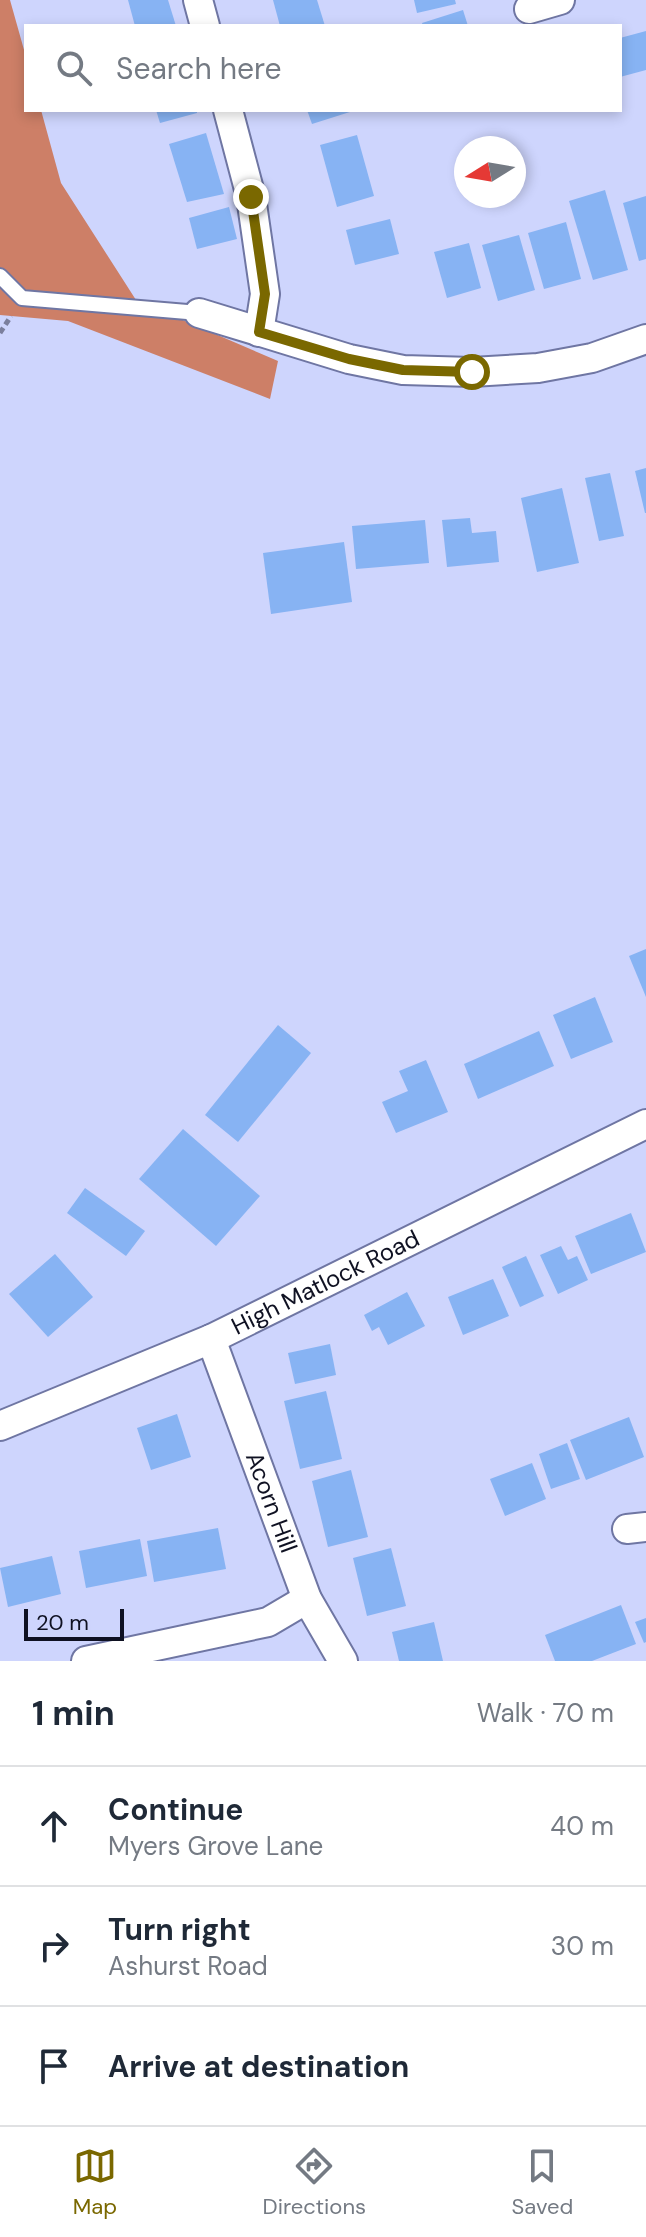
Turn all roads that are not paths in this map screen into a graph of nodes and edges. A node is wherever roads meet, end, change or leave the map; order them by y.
1 (198, 0) edge
2 (560, 0) edge
3 (529, 9) dead end
4 (204, 24) edge
5 (229, 112) edge
6 (0, 276) edge
7 (199, 313) joint
8 (259, 332) junction
9 (646, 339) edge
10 (646, 1124) edge
11 (211, 1339) junction
12 (0, 1426) edge
13 (307, 1599) junction
14 (86, 1661) edge
15 (343, 1661) edge

1 - 4 street
2 - 3 street
5 - 8 street
6 - 7 lane
7 - 8 street
8 - 9 street
10 - 11 street, High Matlock Road
11 - 12 street, High Matlock Road
11 - 13 street, Acorn Hill
13 - 14 street
13 - 15 street, Acorn Hill

